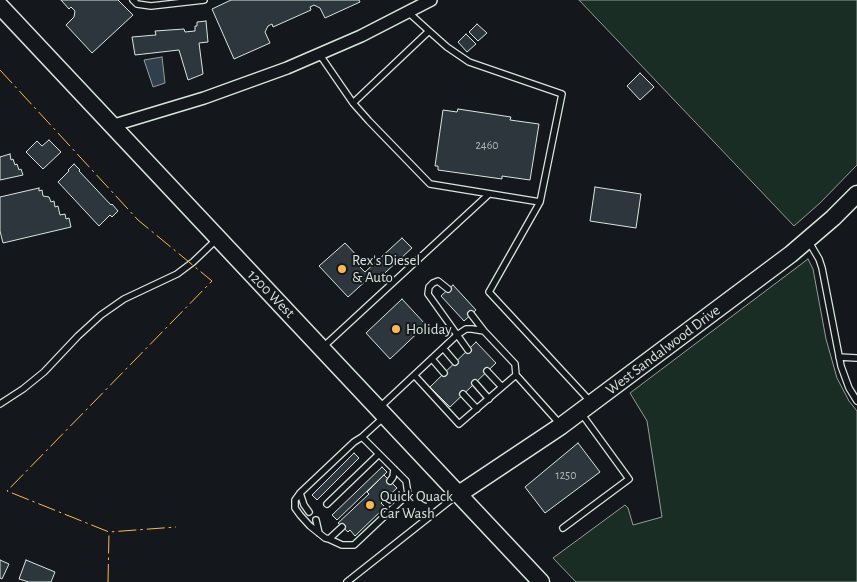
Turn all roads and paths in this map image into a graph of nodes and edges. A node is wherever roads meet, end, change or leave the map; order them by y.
1 (132, 0) edge
2 (204, 0) edge
3 (431, 0) edge
4 (0, 6) edge
5 (408, 12) junction
6 (429, 31) junction
7 (320, 55) junction
8 (353, 103) junction
9 (111, 126) junction
10 (489, 194) junction
11 (857, 194) edge
12 (540, 202) junction
13 (218, 238) junction
14 (808, 240) junction
15 (448, 289) dead end
16 (472, 314) dead end
17 (484, 331) junction
18 (457, 335) junction
19 (322, 348) junction
20 (443, 348) junction
21 (468, 350) dead end
22 (839, 356) junction
23 (857, 358) edge
24 (432, 359) junction
25 (456, 362) dead end
26 (488, 371) dead end
27 (444, 373) dead end
28 (516, 375) junction
29 (414, 376) junction
30 (475, 383) dead end
31 (502, 387) junction
32 (463, 394) dead end
33 (489, 399) junction
34 (857, 401) edge
35 (0, 404) edge
36 (586, 407) junction
37 (477, 409) junction
38 (382, 412) junction
39 (561, 426) junction
40 (362, 437) junction
41 (379, 454) junction
42 (394, 469) junction
43 (390, 482) dead end
44 (300, 493) junction
45 (459, 494) junction
46 (327, 504) dead end
47 (309, 512) dead end
48 (316, 520) dead end
49 (342, 527) dead end
50 (563, 528) dead end
51 (319, 533) junction
52 (329, 539) junction
53 (347, 582) edge
54 (542, 582) edge

1 - 2 lane
3 - 5 street
4 - 9 main road, 1200 West
5 - 6 lane
5 - 7 street
6 - 8 lane
6 - 12 lane
7 - 8 lane
7 - 9 street
8 - 10 lane
9 - 13 main road, 1200 West
10 - 12 lane
10 - 19 lane
11 - 14 main road, West Sandalwood Drive
12 - 36 lane
13 - 19 main road, 1200 West
13 - 35 lane
14 - 22 lane
14 - 36 main road, West Sandalwood Drive
15 - 18 lane
16 - 17 lane
17 - 18 lane
17 - 28 lane
18 - 20 lane
18 - 21 lane
19 - 38 main road, 1200 West
20 - 24 lane
20 - 25 lane
22 - 23 lane
22 - 34 lane
24 - 27 lane
24 - 29 lane
26 - 31 lane
28 - 31 lane
28 - 39 lane
29 - 37 lane
29 - 38 lane
30 - 33 lane
31 - 33 lane
32 - 37 lane
33 - 37 lane
36 - 39 main road, West Sandalwood Drive
36 - 50 lane
38 - 40 lane
38 - 45 main road, 1200 West
39 - 45 main road, West Sandalwood Drive
40 - 41 lane
40 - 44 lane
41 - 42 lane
41 - 46 lane
42 - 43 lane
42 - 52 lane
44 - 47 lane
44 - 51 lane
45 - 53 lane
45 - 54 main road, 1200 West
48 - 51 lane
49 - 52 lane
51 - 52 lane

